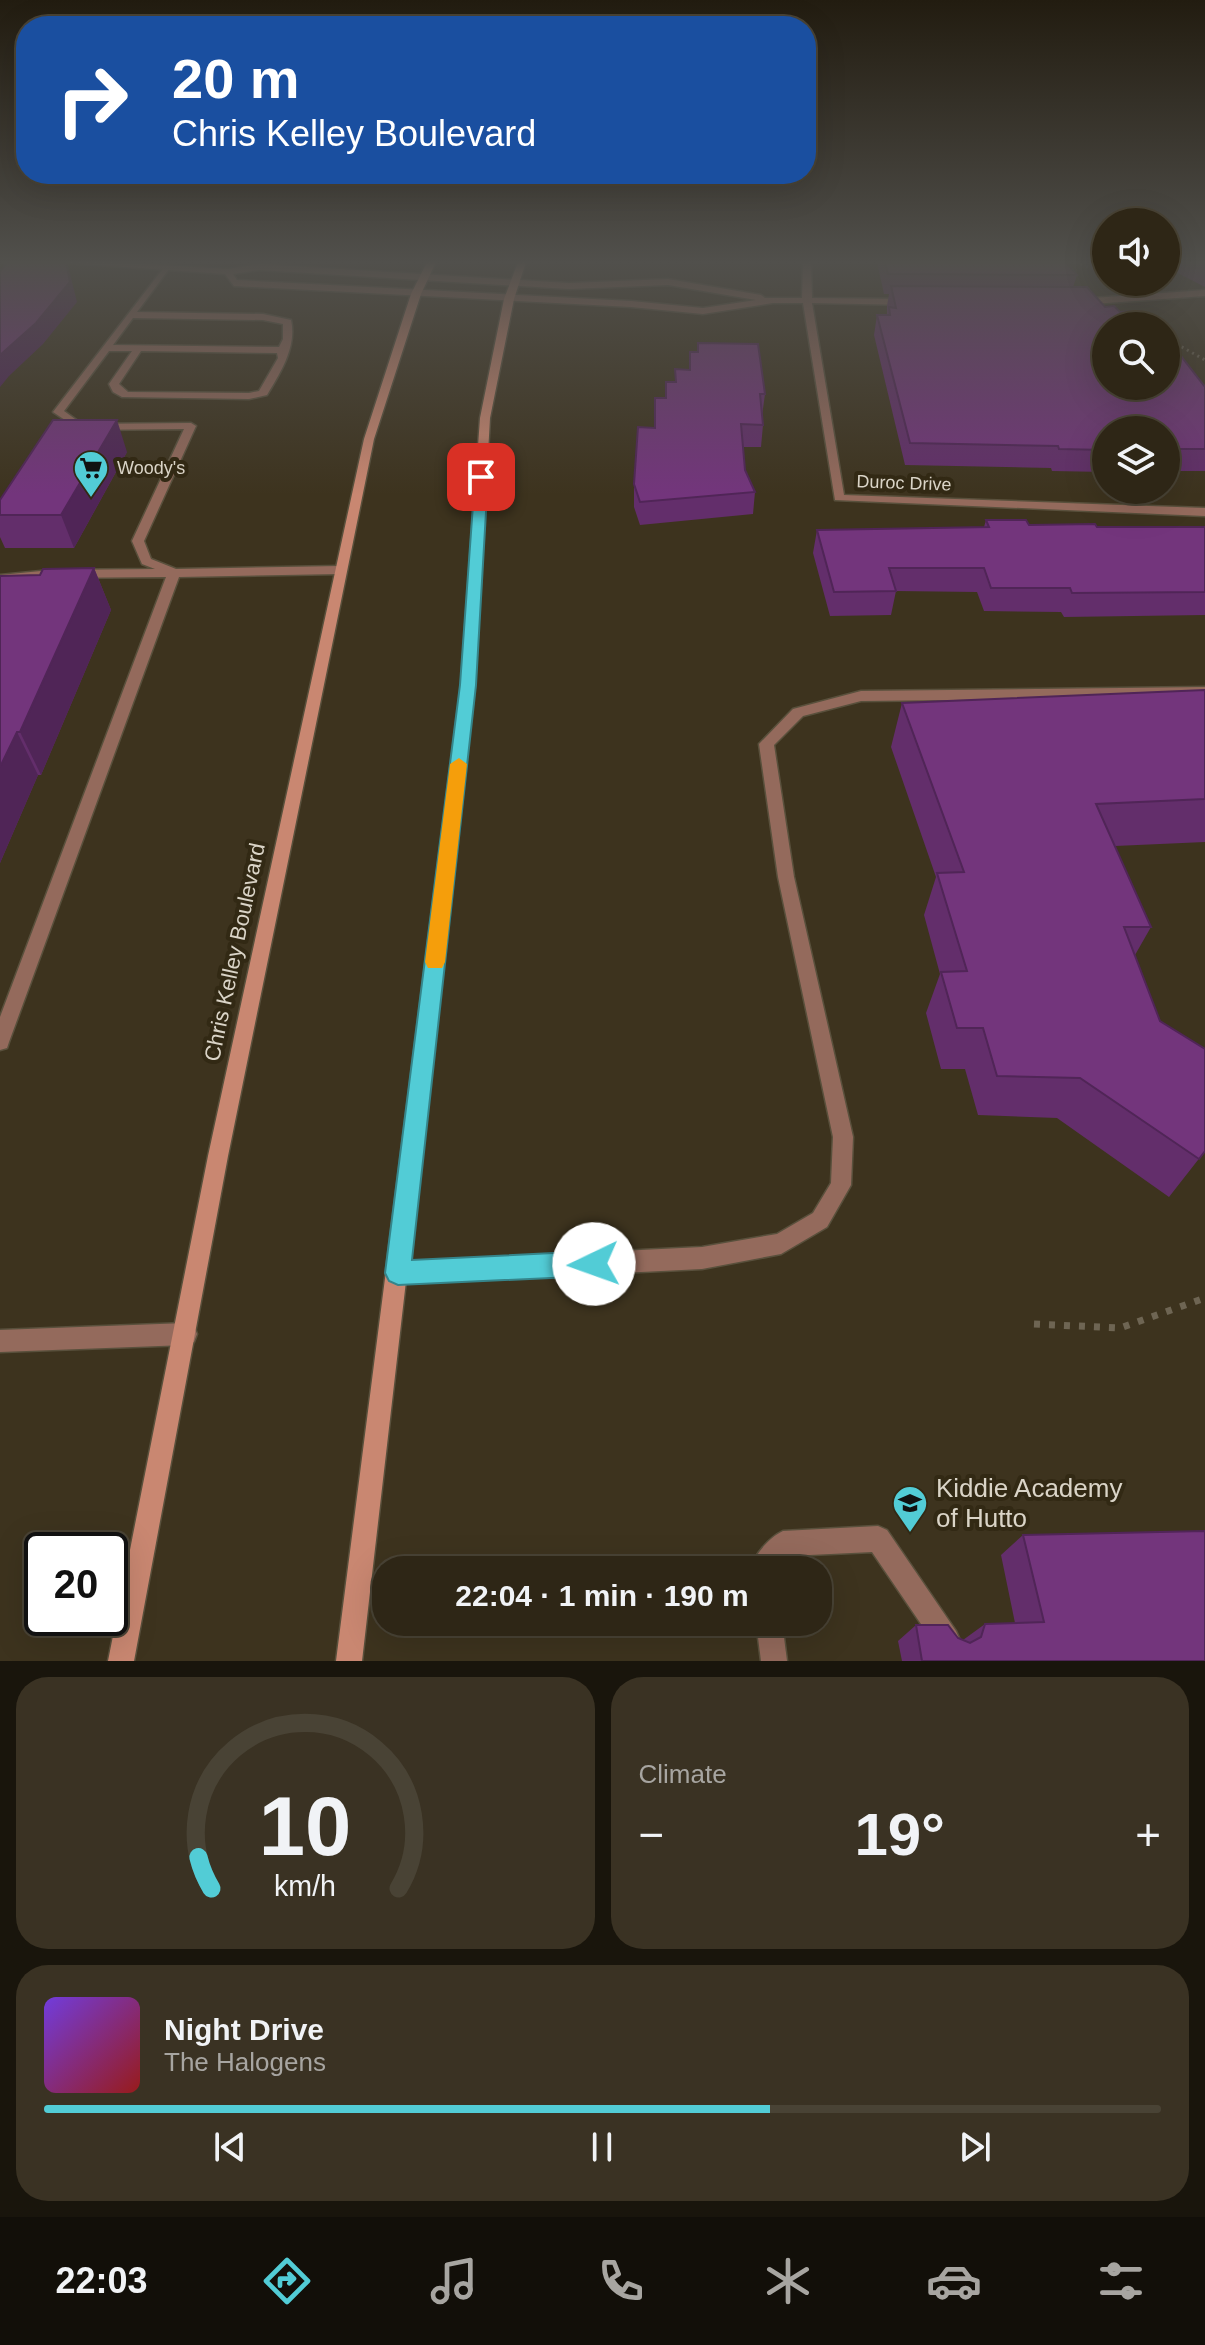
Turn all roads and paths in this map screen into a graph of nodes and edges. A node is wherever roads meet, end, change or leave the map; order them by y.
1 (112, 340) edge
2 (288, 340) edge
3 (401, 340) edge
4 (501, 340) edge
5 (813, 340) edge
6 (1180, 346) edge
7 (106, 348) junction
8 (138, 349) junction
9 (282, 350) junction
10 (1205, 360) edge
11 (1205, 512) edge
12 (340, 570) junction
13 (174, 573) junction
14 (0, 579) edge
15 (1205, 692) edge
16 (0, 1042) edge
17 (398, 1273) junction
18 (1205, 1298) edge
19 (1034, 1324) dead end
20 (186, 1334) junction
21 (0, 1341) edge
22 (773, 1556) edge
23 (771, 1636) edge
24 (948, 1642) edge
25 (121, 1661) edge
26 (349, 1661) edge
27 (774, 1661) edge

1 - 7 street
2 - 9 street
3 - 12 main road, Chris Kelley Boulevard
4 - 17 main road
5 - 11 street, Duroc Drive
6 - 10 path
7 - 8 street
7 - 13 street
8 - 9 street
8 - 9 street
12 - 13 street
12 - 20 main road, Chris Kelley Boulevard
13 - 14 street
13 - 16 street
15 - 17 street
17 - 26 main road
18 - 19 path
20 - 21 street
20 - 25 main road, Chris Kelley Boulevard
22 - 24 street
23 - 27 street

